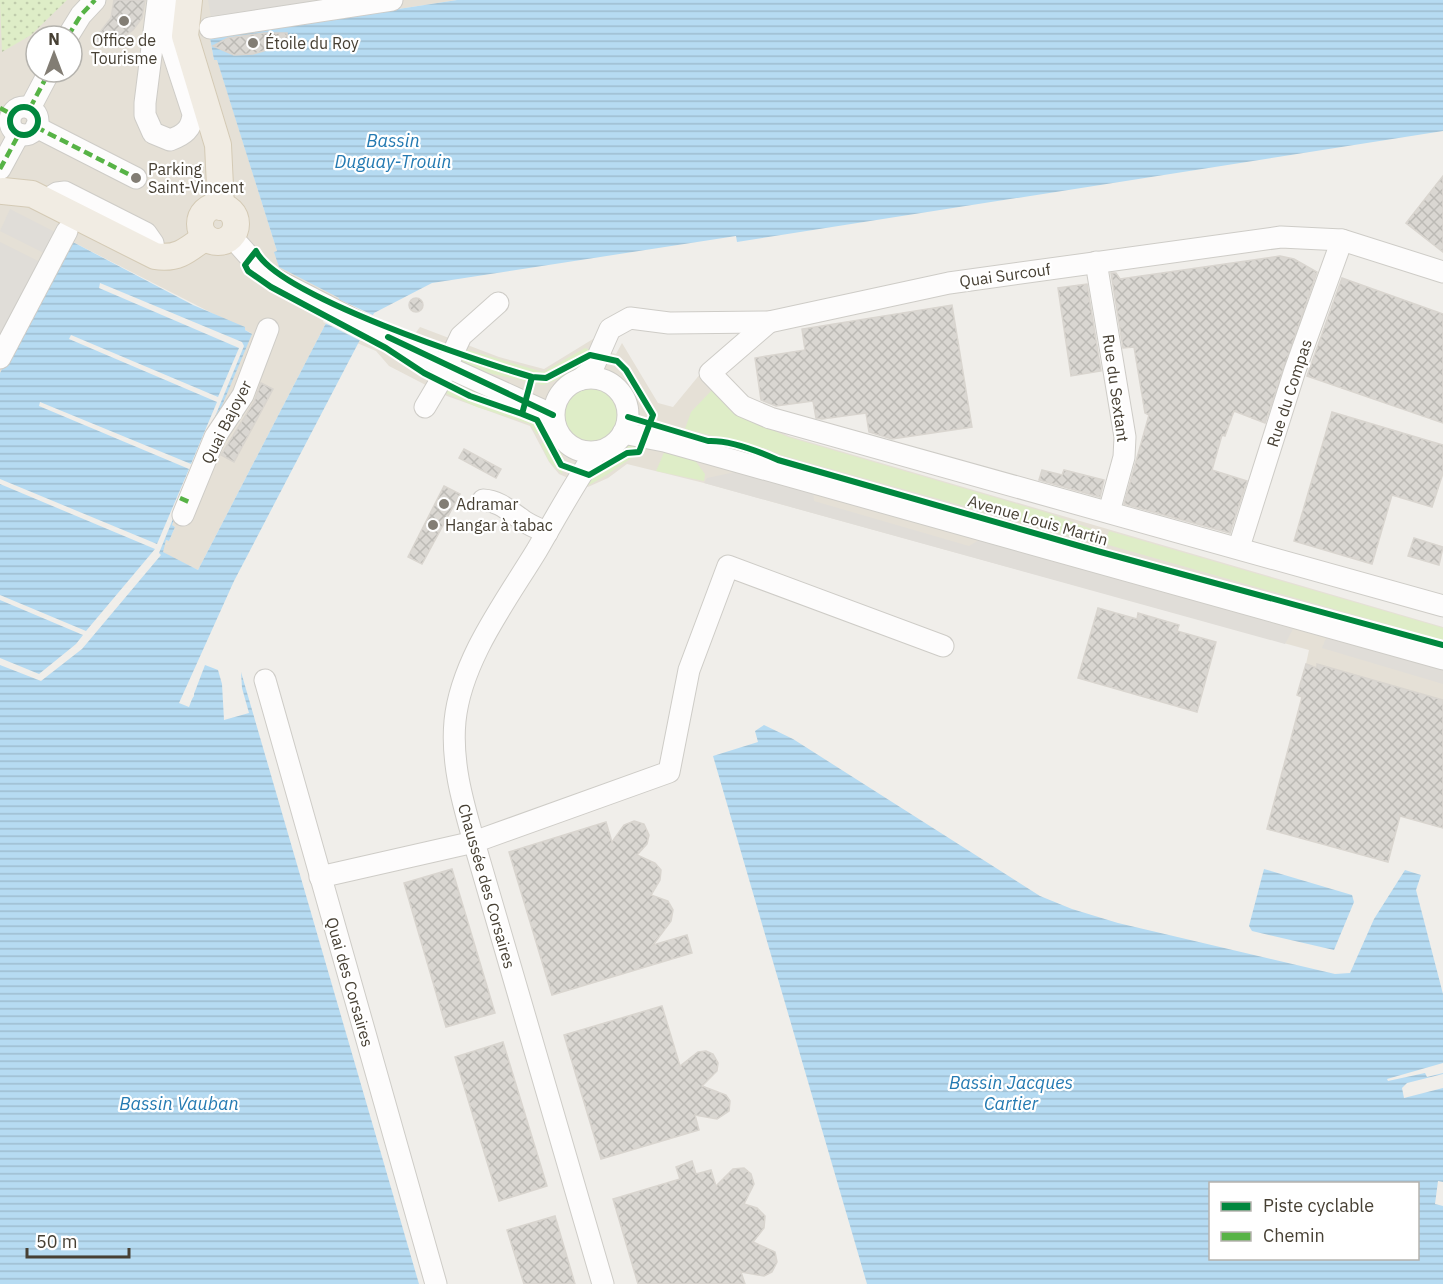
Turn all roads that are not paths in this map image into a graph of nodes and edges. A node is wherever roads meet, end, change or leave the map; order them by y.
1 (95, 0) edge
2 (158, 0) edge
3 (172, 0) edge
4 (189, 0) edge
5 (392, 0) edge
6 (75, 24) edge
7 (210, 28) dead end
8 (41, 84) edge
9 (19, 118) edge
10 (136, 178) dead end
11 (1, 186) edge
12 (221, 207) junction
13 (67, 231) dead end
14 (231, 236) junction
15 (205, 237) junction
16 (1342, 240) junction
17 (1096, 262) junction
18 (1443, 272) edge
19 (498, 303) dead end
20 (769, 322) junction
21 (669, 323) junction
22 (268, 329) dead end
23 (0, 358) edge
24 (446, 366) junction
25 (579, 380) junction
26 (604, 380) junction
27 (492, 386) junction
28 (560, 394) junction
29 (425, 407) dead end
30 (553, 415) junction
31 (623, 433) junction
32 (568, 445) junction
33 (596, 452) junction
34 (475, 495) dead end
35 (563, 501) junction
36 (1109, 512) junction
37 (183, 515) dead end
38 (547, 533) junction
39 (1239, 547) junction
40 (1443, 606) edge
41 (943, 646) dead end
42 (1443, 659) edge
43 (265, 680) dead end
44 (474, 842) junction
45 (320, 877) junction
46 (436, 1284) edge
47 (603, 1284) edge

1 - 6 street
2 - 3 street
4 - 12 main road
5 - 7 street
8 - 9 street
9 - 10 street
9 - 11 street
11 - 15 main road
12 - 14 main road
12 - 15 main road
13 - 23 street
14 - 15 main road
14 - 24 street
16 - 17 street, Quai Surcouf
16 - 18 street, Quai Surcouf
16 - 39 street, Rue du Compas
17 - 20 street, Quai Surcouf
17 - 36 street, Rue du Sextant
19 - 24 street
20 - 21 street, Quai Surcouf
20 - 36 street
21 - 25 street
21 - 26 street
22 - 37 street, Quai Bajoyer
24 - 27 street
24 - 29 street
25 - 26 street
25 - 28 street
26 - 31 street
27 - 28 street
27 - 30 street
28 - 30 street
30 - 32 street
31 - 33 street
31 - 42 street, Avenue Louis Martin
32 - 33 street
32 - 35 street, Chaussée des Corsaires
33 - 35 street, Chaussée des Corsaires
34 - 38 street
35 - 38 street, Chaussée des Corsaires
36 - 39 street
38 - 44 street, Chaussée des Corsaires
39 - 40 street
41 - 44 street
43 - 45 street, Quai des Corsaires
44 - 45 street
44 - 47 street, Chaussée des Corsaires
45 - 46 street, Quai des Corsaires

